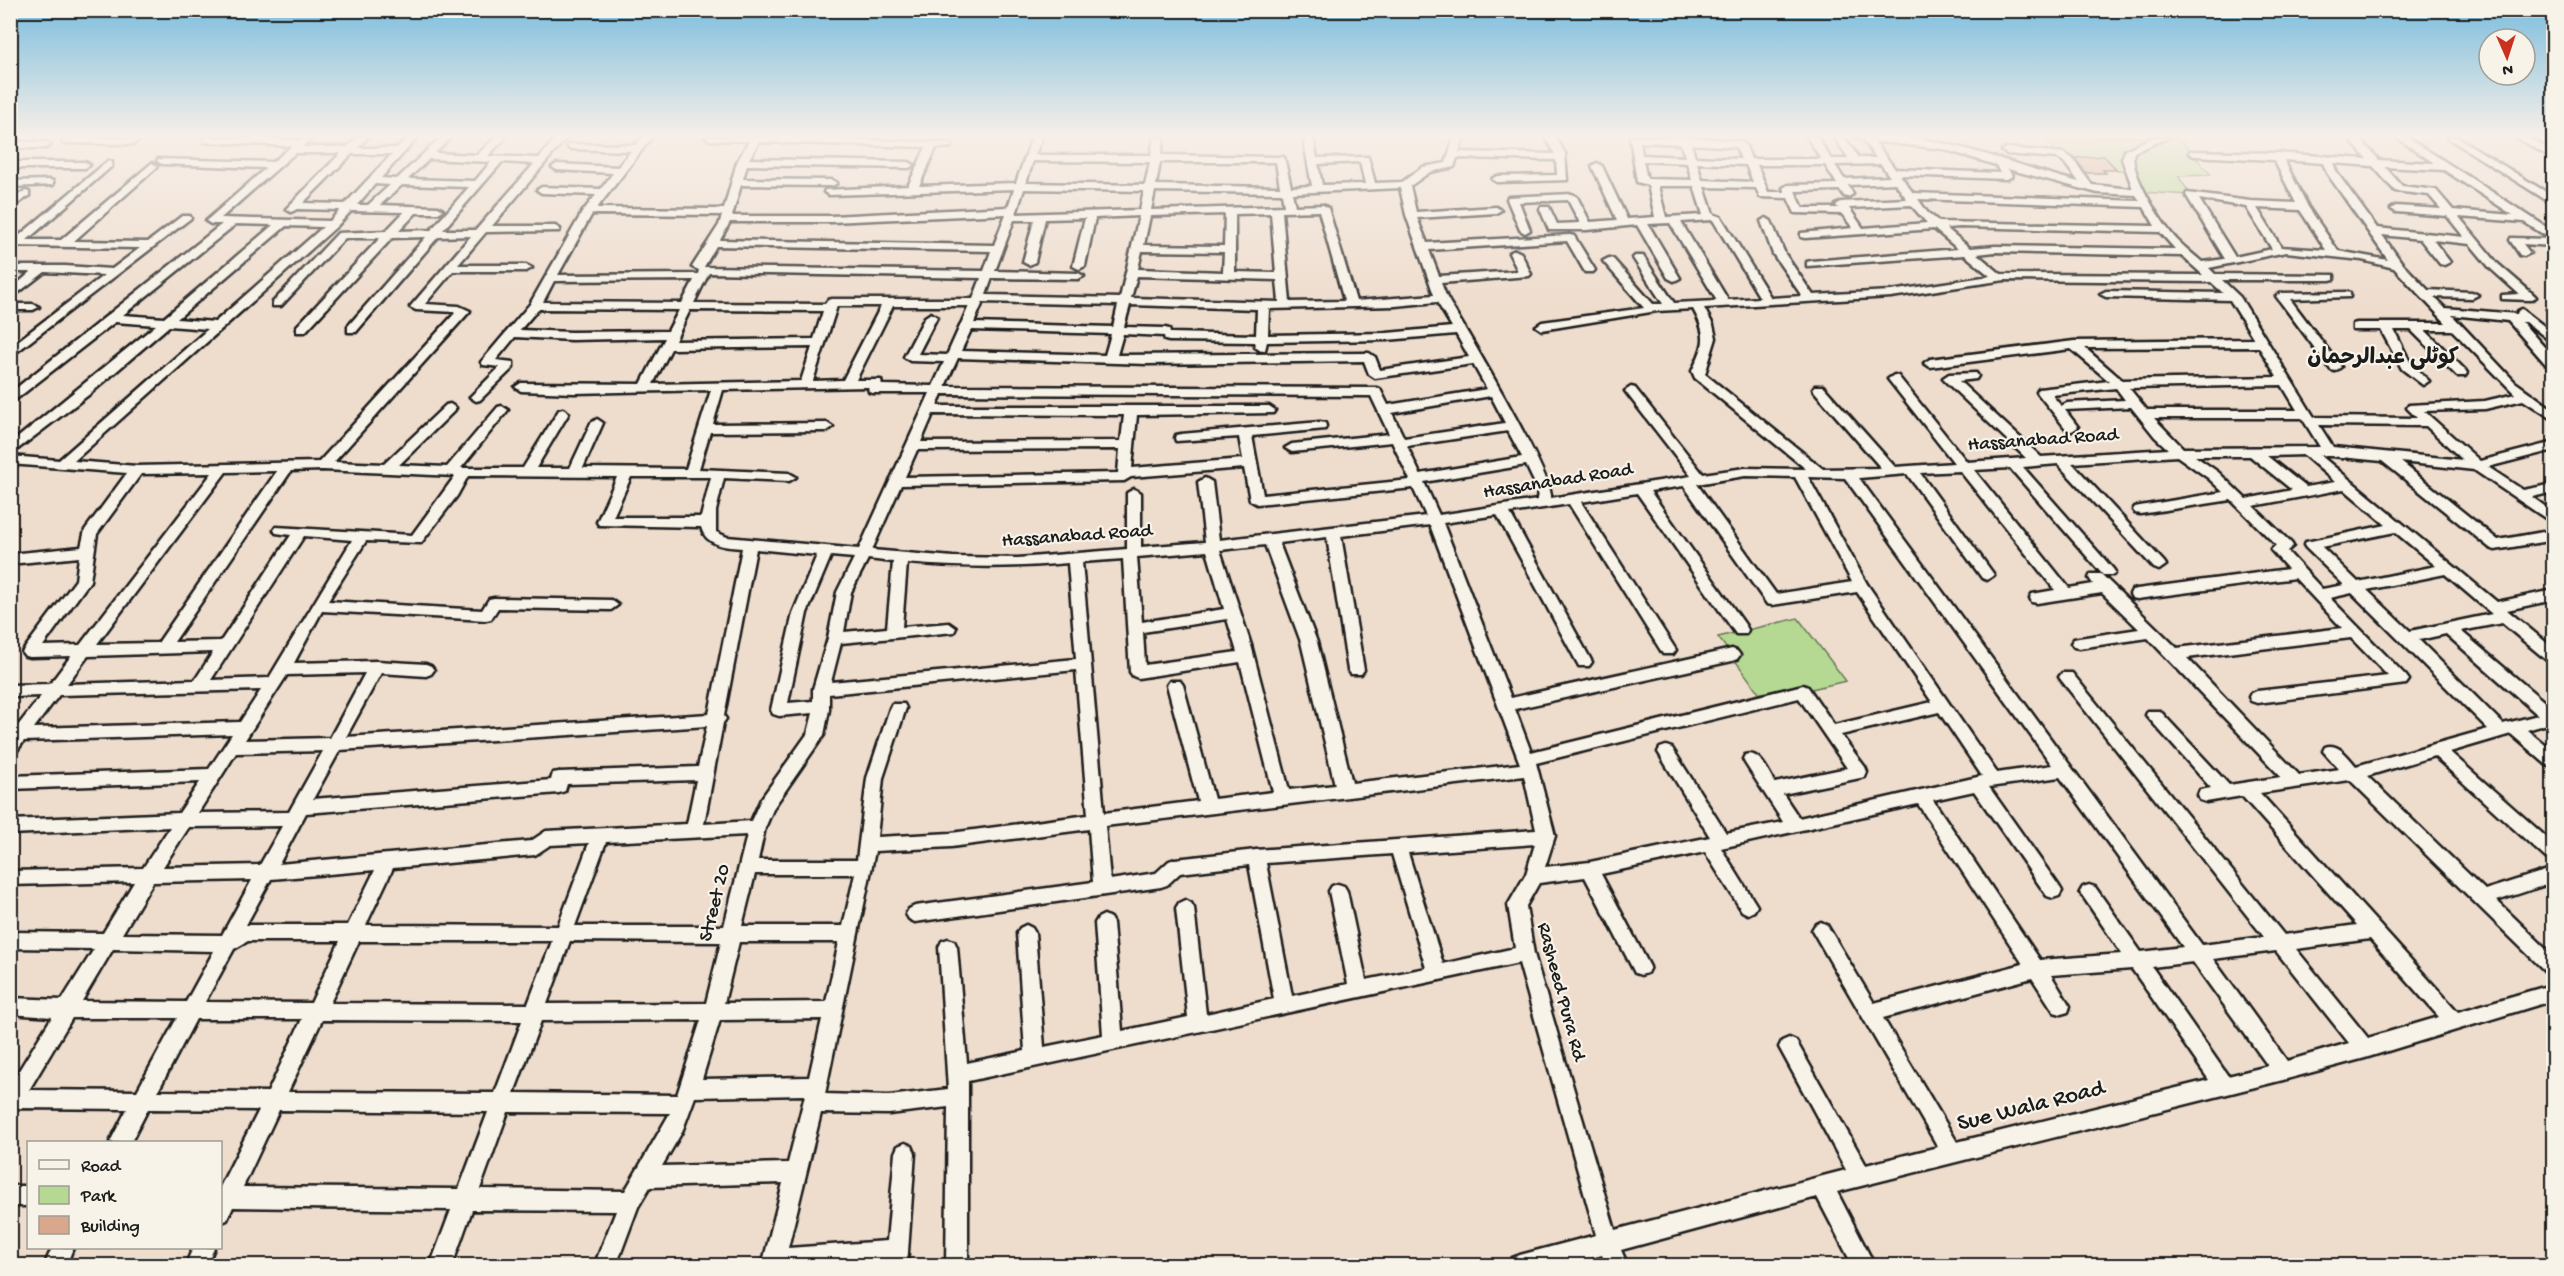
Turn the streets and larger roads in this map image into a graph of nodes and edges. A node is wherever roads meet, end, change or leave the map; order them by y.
1 (22, 197) edge
2 (69, 197) edge
3 (118, 197) edge
4 (239, 197) edge
5 (303, 197) edge
6 (357, 197) edge
7 (383, 197) edge
8 (466, 197) edge
9 (509, 197) edge
10 (599, 197) edge
11 (732, 197) edge
12 (1015, 197) edge
13 (1149, 197) edge
14 (1287, 197) edge
15 (1408, 197) edge
16 (1612, 197) edge
17 (1655, 197) edge
18 (1702, 197) edge
19 (1793, 197) edge
20 (1846, 197) edge
21 (1910, 197) edge
22 (2142, 197) edge
23 (2191, 197) edge
24 (2200, 197) edge
25 (2298, 197) edge
26 (2349, 197) edge
27 (2436, 197) edge
28 (2492, 197) edge
29 (1912, 199) junction
30 (2146, 204) junction
31 (2250, 204) junction
32 (10, 206) edge
33 (294, 206) junction
34 (2303, 207) junction
35 (347, 208) junction
36 (371, 208) junction
37 (1850, 208) junction
38 (412, 209) junction
39 (1276, 209) junction
40 (1290, 209) junction
41 (1545, 209) dead end
42 (2396, 209) dead end
43 (438, 210) dead end
44 (1230, 210) junction
45 (1496, 210) dead end
46 (588, 211) junction
47 (1144, 212) junction
48 (2451, 213) junction
49 (1011, 214) junction
50 (1091, 214) junction
51 (727, 215) junction
52 (1412, 215) junction
53 (1040, 216) junction
54 (1889, 216) junction
55 (186, 218) dead end
56 (1709, 218) junction
57 (1660, 220) junction
58 (1674, 220) junction
59 (233, 221) junction
60 (1766, 221) dead end
61 (2529, 221) junction
62 (2553, 221) edge
63 (281, 222) junction
64 (1641, 222) junction
65 (333, 224) junction
66 (1624, 224) junction
67 (1587, 226) junction
68 (1938, 226) junction
69 (555, 229) dead end
70 (2163, 229) junction
71 (1525, 230) dead end
72 (479, 231) junction
73 (2374, 231) junction
74 (1861, 232) junction
75 (389, 234) junction
76 (434, 234) junction
77 (1806, 235) dead end
78 (2423, 236) junction
79 (2553, 237) edge
80 (2474, 241) junction
81 (14, 243) edge
82 (65, 243) junction
83 (712, 243) junction
84 (2553, 243) edge
85 (151, 244) junction
86 (998, 248) junction
87 (1137, 248) junction
88 (1423, 248) junction
89 (1229, 249) junction
90 (2278, 250) junction
91 (1968, 251) junction
92 (1515, 253) dead end
93 (2186, 253) junction
94 (2334, 253) junction
95 (2524, 253) dead end
96 (1660, 256) junction
97 (1629, 259) junction
98 (2232, 261) junction
99 (1029, 262) dead end
100 (2444, 262) dead end
101 (1811, 264) dead end
102 (2398, 265) junction
103 (2200, 266) junction
104 (449, 268) junction
105 (526, 268) dead end
106 (10, 269) edge
107 (42, 269) junction
108 (1589, 270) dead end
109 (700, 272) junction
110 (1132, 272) junction
111 (115, 273) junction
112 (988, 275) junction
113 (1229, 275) junction
114 (1283, 277) junction
115 (2330, 277) dead end
116 (550, 278) junction
117 (1674, 278) dead end
118 (1999, 278) junction
119 (2214, 278) junction
120 (1434, 280) junction
121 (2425, 293) junction
122 (2106, 294) dead end
123 (2346, 295) dead end
124 (10, 296) edge
125 (2472, 296) dead end
126 (2234, 297) junction
127 (1441, 298) junction
128 (1809, 298) junction
129 (978, 300) junction
130 (1125, 301) junction
131 (1767, 301) junction
132 (889, 302) junction
133 (277, 304) dead end
134 (1351, 304) junction
135 (1725, 304) junction
136 (535, 305) junction
137 (686, 306) junction
138 (1263, 306) junction
139 (1286, 306) junction
140 (1697, 306) junction
141 (10, 307) edge
142 (33, 307) dead end
143 (1671, 307) junction
144 (830, 308) junction
145 (1650, 308) junction
146 (2442, 311) junction
147 (931, 317) dead end
148 (113, 318) junction
149 (2512, 318) junction
150 (2529, 319) junction
151 (167, 322) junction
152 (2413, 325) junction
153 (219, 326) junction
154 (966, 326) junction
155 (1542, 326) dead end
156 (2384, 326) junction
157 (2456, 326) junction
158 (2357, 327) dead end
159 (352, 328) dead end
160 (302, 329) dead end
161 (1117, 330) junction
162 (1459, 330) junction
163 (511, 333) junction
164 (1261, 338) junction
165 (670, 339) junction
166 (2553, 341) edge
167 (819, 343) junction
168 (2263, 343) junction
169 (2074, 345) junction
170 (14, 348) edge
171 (952, 356) junction
172 (1110, 358) junction
173 (1260, 359) junction
174 (1476, 360) junction
175 (1930, 363) dead end
176 (2553, 366) edge
177 (2335, 367) dead end
178 (2461, 373) dead end
179 (1972, 376) dead end
180 (1894, 379) dead end
181 (2285, 381) junction
182 (2423, 381) dead end
183 (848, 383) junction
184 (806, 384) junction
185 (2119, 384) junction
186 (718, 386) junction
187 (521, 387) dead end
188 (645, 388) junction
189 (1819, 388) dead end
190 (937, 389) junction
191 (1631, 391) dead end
192 (1494, 392) junction
193 (2526, 395) junction
194 (476, 398) dead end
195 (10, 400) edge
196 (2135, 403) junction
197 (2067, 407) dead end
198 (450, 408) dead end
199 (502, 410) dead end
200 (927, 410) junction
201 (1269, 410) dead end
202 (1384, 410) junction
203 (1131, 411) junction
204 (563, 413) dead end
205 (2144, 414) junction
206 (2553, 415) edge
207 (2308, 418) junction
208 (2429, 422) junction
209 (597, 423) dead end
210 (1320, 426) dead end
211 (1512, 426) junction
212 (827, 427) dead end
213 (2072, 427) dead end
214 (705, 428) junction
215 (1245, 433) junction
216 (1181, 438) dead end
217 (1398, 440) junction
218 (1128, 445) junction
219 (911, 446) junction
220 (2553, 446) edge
221 (1292, 448) dead end
222 (10, 451) edge
223 (2329, 451) junction
224 (2180, 452) junction
225 (2254, 452) junction
226 (2307, 452) junction
227 (2386, 457) junction
228 (2061, 459) junction
229 (10, 460) edge
230 (1530, 460) junction
231 (2037, 461) junction
232 (2012, 462) junction
233 (1250, 463) junction
234 (62, 464) junction
235 (323, 466) junction
236 (1964, 466) junction
237 (2477, 466) junction
238 (287, 467) junction
239 (222, 469) junction
240 (387, 469) junction
241 (137, 470) junction
242 (1911, 470) junction
243 (458, 471) junction
244 (1891, 471) junction
245 (527, 472) junction
246 (575, 472) junction
247 (626, 472) junction
248 (691, 473) junction
249 (719, 473) junction
250 (1125, 473) junction
251 (1799, 473) junction
252 (1819, 473) junction
253 (1849, 474) junction
254 (789, 477) dead end
255 (1694, 480) junction
256 (896, 481) junction
257 (1417, 481) junction
258 (1205, 482) dead end
259 (2346, 484) junction
260 (2553, 488) edge
261 (1641, 489) junction
262 (2303, 492) junction
263 (1134, 493) dead end
264 (2521, 495) junction
265 (1574, 500) junction
266 (2238, 500) junction
267 (1543, 504) junction
268 (2140, 510) dead end
269 (1502, 511) junction
270 (1435, 520) junction
271 (2553, 520) edge
272 (708, 522) junction
273 (2397, 527) junction
274 (281, 530) dead end
275 (300, 531) junction
276 (1333, 532) junction
277 (2553, 535) edge
278 (362, 536) junction
279 (1270, 539) junction
280 (750, 544) junction
281 (1213, 546) junction
282 (826, 550) junction
283 (87, 551) junction
284 (864, 553) junction
285 (1132, 554) junction
286 (900, 557) junction
287 (10, 559) edge
288 (1075, 559) junction
289 (2159, 565) dead end
290 (2447, 569) junction
291 (2298, 573) junction
292 (1987, 576) dead end
293 (2103, 579) junction
294 (1861, 586) junction
295 (2355, 588) junction
296 (2066, 594) junction
297 (2137, 594) dead end
298 (2319, 595) junction
299 (2553, 595) edge
300 (2037, 598) dead end
301 (611, 605) dead end
302 (318, 606) junction
303 (2499, 612) junction
304 (1233, 613) junction
305 (949, 628) dead end
306 (1135, 628) junction
307 (2448, 628) junction
308 (1741, 630) dead end
309 (2151, 632) junction
310 (2355, 632) junction
311 (894, 633) junction
312 (2407, 637) junction
313 (835, 638) junction
314 (2079, 643) dead end
315 (225, 646) junction
316 (162, 648) junction
317 (84, 650) junction
318 (1668, 650) dead end
319 (2174, 654) junction
320 (1732, 655) dead end
321 (1246, 656) junction
322 (2553, 658) edge
323 (1584, 662) dead end
324 (1083, 664) junction
325 (376, 667) junction
326 (283, 669) junction
327 (426, 670) dead end
328 (1356, 670) dead end
329 (2067, 677) dead end
330 (273, 684) junction
331 (1175, 685) dead end
332 (199, 686) junction
333 (10, 691) edge
334 (54, 691) junction
335 (821, 697) junction
336 (2257, 697) dead end
337 (1506, 705) junction
338 (1941, 706) junction
339 (898, 708) dead end
340 (2154, 715) dead end
341 (2552, 717) edge
342 (718, 719) junction
343 (244, 728) junction
344 (2507, 730) junction
345 (1830, 732) junction
346 (15, 742) edge
347 (334, 744) junction
348 (232, 747) junction
349 (2436, 749) junction
350 (2331, 751) dead end
351 (1666, 752) dead end
352 (1750, 759) dead end
353 (2553, 762) edge
354 (1528, 764) junction
355 (2064, 770) junction
356 (2353, 772) junction
357 (707, 773) junction
358 (214, 775) junction
359 (2295, 781) junction
360 (1985, 782) junction
361 (10, 783) edge
362 (2246, 789) junction
363 (1345, 790) junction
364 (1771, 790) junction
365 (2225, 792) junction
366 (2205, 795) dead end
367 (1283, 797) junction
368 (1922, 797) junction
369 (1208, 806) junction
370 (297, 813) junction
371 (183, 820) junction
372 (1096, 820) junction
373 (1795, 826) junction
374 (10, 827) edge
375 (757, 828) junction
376 (694, 831) junction
377 (600, 835) junction
378 (1546, 836) junction
379 (1716, 842) junction
380 (868, 844) junction
381 (1398, 848) junction
382 (2553, 855) edge
383 (1256, 857) junction
384 (387, 862) junction
385 (747, 867) junction
386 (865, 867) junction
387 (1590, 869) junction
388 (267, 872) junction
389 (148, 875) junction
390 (1534, 876) junction
391 (2553, 876) edge
392 (10, 879) edge
393 (1102, 888) junction
394 (1338, 891) dead end
395 (2053, 891) dead end
396 (2090, 892) dead end
397 (2482, 898) junction
398 (1748, 906) dead end
399 (1185, 908) dead end
400 (915, 914) dead end
401 (1104, 923) dead end
402 (1821, 930) dead end
403 (2374, 931) junction
404 (355, 932) junction
405 (732, 933) junction
406 (1026, 933) dead end
407 (565, 934) junction
408 (849, 934) junction
409 (10, 940) edge
410 (106, 942) junction
411 (2279, 942) junction
412 (228, 944) junction
413 (948, 947) dead end
414 (2197, 953) junction
415 (1525, 954) junction
416 (2137, 961) junction
417 (1641, 967) dead end
418 (2037, 968) junction
419 (2553, 968) edge
420 (1437, 974) junction
421 (1359, 990) junction
422 (2553, 992) edge
423 (10, 1006) edge
424 (1285, 1006) junction
425 (2061, 1006) dead end
426 (66, 1008) junction
427 (192, 1010) junction
428 (832, 1010) junction
429 (318, 1011) junction
430 (713, 1011) junction
431 (535, 1013) junction
432 (1870, 1013) junction
433 (2455, 1022) junction
434 (1198, 1024) junction
435 (1113, 1042) junction
436 (1789, 1047) dead end
437 (2365, 1049) junction
438 (1035, 1058) junction
439 (2283, 1071) junction
440 (958, 1074) junction
441 (2224, 1086) junction
442 (815, 1094) junction
443 (687, 1096) junction
444 (957, 1096) junction
445 (12, 1100) edge
446 (143, 1100) junction
447 (275, 1100) junction
448 (503, 1102) junction
449 (121, 1141) edge
450 (904, 1153) dead end
451 (1952, 1153) junction
452 (796, 1173) junction
453 (1861, 1176) junction
454 (645, 1177) junction
455 (1822, 1186) junction
456 (10, 1196) edge
457 (27, 1196) edge
458 (465, 1201) junction
459 (630, 1201) junction
460 (223, 1203) edge
461 (1608, 1242) junction
462 (62, 1249) edge
463 (204, 1249) edge
464 (897, 1258) edge
465 (774, 1263) edge
466 (54, 1266) edge
467 (195, 1266) edge
468 (441, 1266) edge
469 (605, 1266) edge
470 (957, 1266) edge
471 (1520, 1266) edge
472 (1617, 1266) edge
473 (1865, 1266) edge

1 - 32 street
2 - 81 street
3 - 82 street
4 - 59 street
5 - 33 street
6 - 35 street
7 - 36 street
8 - 76 street
9 - 72 street
10 - 46 street
11 - 51 street
12 - 49 street, Street 20
13 - 47 street
14 - 40 street
15 - 52 street
16 - 66 street
17 - 57 street
18 - 56 street
19 - 37 street
20 - 37 street
21 - 29 street
22 - 30 street
23 - 98 street
24 - 31 street
25 - 34 street
26 - 73 street
27 - 48 street
28 - 61 street
29 - 30 street
29 - 54 street
29 - 68 street
30 - 70 street
31 - 34 street
31 - 90 street
33 - 35 street
33 - 63 street
34 - 94 street
35 - 36 street
35 - 65 street
36 - 38 street
37 - 54 street
37 - 74 street
38 - 43 street
38 - 75 street
39 - 40 street
39 - 44 street
39 - 114 street
40 - 134 street
41 - 67 street
42 - 48 street
44 - 47 street
44 - 89 street
45 - 52 street
46 - 51 street
46 - 116 street
47 - 50 street
47 - 87 street
48 - 61 street
48 - 80 street
49 - 51 street
49 - 53 street
49 - 86 street, Street 20
50 - 53 street
50 - 112 street
51 - 83 street
52 - 88 street
53 - 99 street
54 - 68 street
54 - 74 street
55 - 85 street
56 - 58 street
56 - 131 street
57 - 58 street
57 - 64 street
58 - 135 street
59 - 63 street
59 - 148 street
60 - 128 street
61 - 62 street
61 - 79 street
63 - 65 street
63 - 151 street
64 - 66 street
64 - 96 street
65 - 153 street
66 - 67 street
67 - 71 street
68 - 70 street
68 - 91 street
69 - 72 street
70 - 93 street
72 - 76 street
72 - 104 street
73 - 78 street
73 - 102 street
74 - 77 street
75 - 76 street
75 - 133 street
75 - 160 street
76 - 159 street
78 - 80 street
78 - 100 street
80 - 150 street
81 - 82 street
82 - 85 street
83 - 86 street
83 - 109 street
84 - 95 street
85 - 111 street
86 - 112 street, Street 20
87 - 89 street
87 - 110 street
88 - 108 street
88 - 120 street
89 - 113 street
90 - 94 street
90 - 98 street
91 - 93 street
91 - 101 street
91 - 118 street
92 - 120 street
93 - 103 street
94 - 102 street
96 - 97 street
96 - 117 street
97 - 143 street
97 - 145 street
98 - 103 street
102 - 121 street
103 - 119 street
104 - 105 street
104 - 235 street
106 - 107 street
107 - 111 street
107 - 124 street
109 - 112 street
109 - 116 street
109 - 137 street
110 - 113 street
110 - 130 street
111 - 170 street
112 - 129 street, Street 20
113 - 114 street
114 - 139 street
115 - 119 street
116 - 136 street
118 - 119 street
118 - 128 street
119 - 126 street
120 - 127 street
121 - 125 street
121 - 146 street
122 - 126 street
123 - 177 street
126 - 168 street
127 - 134 street
127 - 162 street
128 - 131 street
129 - 130 street
129 - 132 street
129 - 154 street, Street 20
130 - 138 street
130 - 161 street
131 - 135 street
132 - 144 street
132 - 183 street
134 - 139 street
135 - 140 street
136 - 137 street
136 - 163 street
137 - 144 street
137 - 165 street
138 - 139 street
138 - 164 street
140 - 143 street
140 - 252 street
141 - 142 street
143 - 145 street
144 - 167 street
145 - 155 street
146 - 149 street
146 - 157 street
147 - 171 street
148 - 151 street
148 - 195 street
149 - 150 street
149 - 176 street
150 - 166 street
151 - 153 street
151 - 222 street
152 - 156 street
152 - 157 street
152 - 178 street
153 - 234 street
154 - 161 street
154 - 171 street, Street 20
156 - 158 street
156 - 182 street
157 - 193 street
161 - 164 street
161 - 172 street
162 - 164 street
162 - 174 street
163 - 165 street
163 - 194 street
164 - 173 street
165 - 167 street
165 - 188 street
167 - 184 street
168 - 169 street
168 - 181 street
169 - 175 street
169 - 185 street
171 - 172 street
171 - 190 street, Street 20
172 - 173 street
173 - 174 street
174 - 192 street
179 - 231 street
180 - 236 street
181 - 185 street
181 - 207 street
183 - 184 street
183 - 190 street
184 - 186 street
185 - 196 street
185 - 213 street
186 - 188 street
186 - 214 street
187 - 188 street
189 - 244 street
190 - 200 street, Street 20
190 - 202 street
191 - 255 street
192 - 202 street
192 - 211 street
193 - 206 street
193 - 208 street
196 - 197 street
196 - 205 street
198 - 240 street
199 - 243 street
200 - 203 street
200 - 219 street, Street 20
201 - 203 street
202 - 217 street
203 - 218 street
204 - 245 street
205 - 207 street
205 - 224 street
207 - 208 street
207 - 223 street
208 - 237 street
209 - 246 street
210 - 215 street
211 - 217 street
211 - 230 street
212 - 214 street
214 - 248 street
215 - 216 street
215 - 233 street
217 - 221 street
217 - 257 street
218 - 219 street
218 - 250 street
219 - 256 street, Street 20
220 - 237 street
223 - 226 street, Hassanabad Road
223 - 227 street, Hassanabad Road
224 - 225 street, Hassanabad Road
224 - 228 street, Hassanabad Road
224 - 266 street
225 - 226 street, Hassanabad Road
225 - 262 street
226 - 259 street
227 - 237 street, Hassanabad Road
227 - 277 street
228 - 231 street, Hassanabad Road
228 - 289 street
229 - 234 street
230 - 257 street
230 - 267 street
231 - 232 street, Hassanabad Road
232 - 236 street, Hassanabad Road
232 - 293 street
233 - 250 street
233 - 257 street
234 - 241 street
235 - 238 street
235 - 240 street
236 - 242 street, Hassanabad Road
236 - 296 street
237 - 264 street
238 - 239 street
238 - 316 street
239 - 241 street
239 - 317 street
240 - 243 street
241 - 283 street
242 - 244 street, Hassanabad Road
242 - 292 street
243 - 245 street
243 - 278 street
244 - 253 street, Hassanabad Road
245 - 246 street
246 - 247 street
247 - 248 street
247 - 272 street
248 - 249 street
249 - 254 street
249 - 272 street
250 - 256 street
251 - 252 street, Hassanabad Road
251 - 255 street, Hassanabad Road
251 - 294 street
252 - 253 street, Hassanabad Road
253 - 355 street
255 - 261 street, Hassanabad Road
255 - 294 street
256 - 284 street, Street 20
257 - 270 street
258 - 281 street
259 - 262 street
259 - 273 street
260 - 264 street
261 - 265 street, Hassanabad Road
261 - 308 street
262 - 266 street
263 - 285 street
264 - 271 street
265 - 267 street, Hassanabad Road
265 - 318 street
266 - 268 street
266 - 291 street
267 - 269 street, Hassanabad Road
269 - 270 street, Hassanabad Road
269 - 323 street
270 - 276 street, Hassanabad Road
270 - 337 street
272 - 280 street, Hassanabad Road
273 - 290 street
273 - 295 street
274 - 275 street
275 - 278 street
275 - 315 street
276 - 279 street, Hassanabad Road
276 - 328 street
278 - 302 street
279 - 281 street, Hassanabad Road
279 - 363 street
280 - 282 street, Hassanabad Road
280 - 342 street
281 - 285 street, Hassanabad Road
281 - 304 street
282 - 284 street, Hassanabad Road
282 - 335 street
283 - 287 street
283 - 317 street
284 - 286 street, Hassanabad Road
284 - 313 street, Street 20
285 - 288 street, Hassanabad Road
285 - 306 street
286 - 288 street, Hassanabad Road
286 - 311 street
288 - 324 street
290 - 295 street
290 - 303 street
291 - 297 street
291 - 298 street
293 - 296 street
293 - 309 street
294 - 338 street
295 - 298 street
295 - 312 street
296 - 300 street
298 - 310 street
299 - 303 street
301 - 302 street
302 - 326 street
303 - 307 street
303 - 322 street
304 - 306 street
304 - 321 street
305 - 311 street
306 - 321 street
307 - 312 street
307 - 341 street
309 - 314 street
309 - 319 street
310 - 319 street
310 - 336 street
311 - 313 street
312 - 344 street
313 - 335 street, Street 20
315 - 316 street
315 - 332 street
316 - 317 street
317 - 334 street
319 - 359 street
320 - 337 street
321 - 367 street
324 - 335 street
324 - 372 street
325 - 326 street
325 - 327 street
325 - 347 street
326 - 330 street
329 - 411 street
330 - 332 street
330 - 343 street
331 - 369 street
332 - 334 street
333 - 334 street
334 - 346 street
335 - 375 street, Street 20
337 - 354 street
338 - 345 street
338 - 360 street
339 - 380 street
340 - 365 street
341 - 344 street
342 - 347 street
342 - 357 street
343 - 346 street
343 - 348 street
344 - 349 street
344 - 353 street
345 - 354 street
345 - 364 street
347 - 348 street
347 - 370 street
348 - 358 street
349 - 356 street
349 - 382 street
350 - 356 street
351 - 379 street
352 - 364 street
354 - 363 street
354 - 378 street
355 - 360 street
355 - 414 street
356 - 359 street
356 - 397 street
357 - 370 street
357 - 376 street
358 - 361 street
358 - 371 street
359 - 362 street
360 - 368 street
360 - 395 street
362 - 365 street
362 - 403 street
363 - 367 street
364 - 373 street
365 - 366 street
367 - 369 street
368 - 373 street
368 - 418 street
369 - 372 street
370 - 371 street
370 - 388 street
371 - 374 street
371 - 389 street
372 - 380 street
372 - 393 street
373 - 379 street
375 - 376 street
375 - 385 street, Street 20
376 - 377 street
377 - 384 street
377 - 407 street
378 - 381 street
378 - 390 street, Rasheed Pura Rd
379 - 387 street
379 - 398 street
380 - 386 street
381 - 383 street
381 - 420 street
383 - 393 street
383 - 424 street
384 - 388 street
384 - 404 street
385 - 386 street
385 - 405 street, Street 20
386 - 408 street
387 - 390 street
387 - 417 street
388 - 389 street
388 - 412 street
389 - 392 street
389 - 410 street
390 - 415 street, Rasheed Pura Rd
391 - 397 street
393 - 400 street
394 - 421 street
396 - 416 street
397 - 419 street
399 - 434 street
401 - 435 street
402 - 432 street
403 - 411 street
403 - 433 street
404 - 407 street
404 - 412 street
404 - 429 street
405 - 407 street
405 - 408 street
405 - 430 street, Street 20
406 - 438 street
407 - 431 street
408 - 428 street
409 - 410 street
410 - 412 street
410 - 426 street
411 - 414 street
411 - 437 street
412 - 427 street
413 - 440 street
414 - 416 street
414 - 439 street
415 - 420 street
415 - 461 street, Rasheed Pura Rd
416 - 418 street
416 - 441 street
418 - 425 street
418 - 432 street
420 - 421 street
421 - 424 street
422 - 433 street, Sue Wala Road
423 - 426 street
424 - 434 street
426 - 427 street
426 - 445 street
427 - 429 street
427 - 446 street
428 - 430 street
428 - 442 street
429 - 431 street
429 - 447 street
430 - 431 street
430 - 443 street, Street 20
431 - 448 street
432 - 451 street
433 - 437 street, Sue Wala Road
434 - 435 street
435 - 438 street
436 - 453 street
437 - 439 street, Sue Wala Road
438 - 440 street
439 - 441 street, Sue Wala Road
440 - 444 street
441 - 451 street, Sue Wala Road
442 - 443 street
442 - 444 street
442 - 452 street
443 - 448 street
443 - 454 street, Street 20
444 - 470 street
445 - 446 street
446 - 447 street
446 - 449 street
447 - 448 street
447 - 460 street
448 - 458 street
450 - 464 street
451 - 453 street, Sue Wala Road
452 - 454 street
452 - 465 street
453 - 455 street, Sue Wala Road
454 - 459 street, Street 20
455 - 461 street, Sue Wala Road
455 - 473 street
456 - 457 street
458 - 459 street
458 - 460 street
458 - 468 street
459 - 469 street, Street 20
461 - 471 street, Sue Wala Road
461 - 472 street, Rasheed Pura Rd
462 - 466 street
463 - 467 street
464 - 465 street

